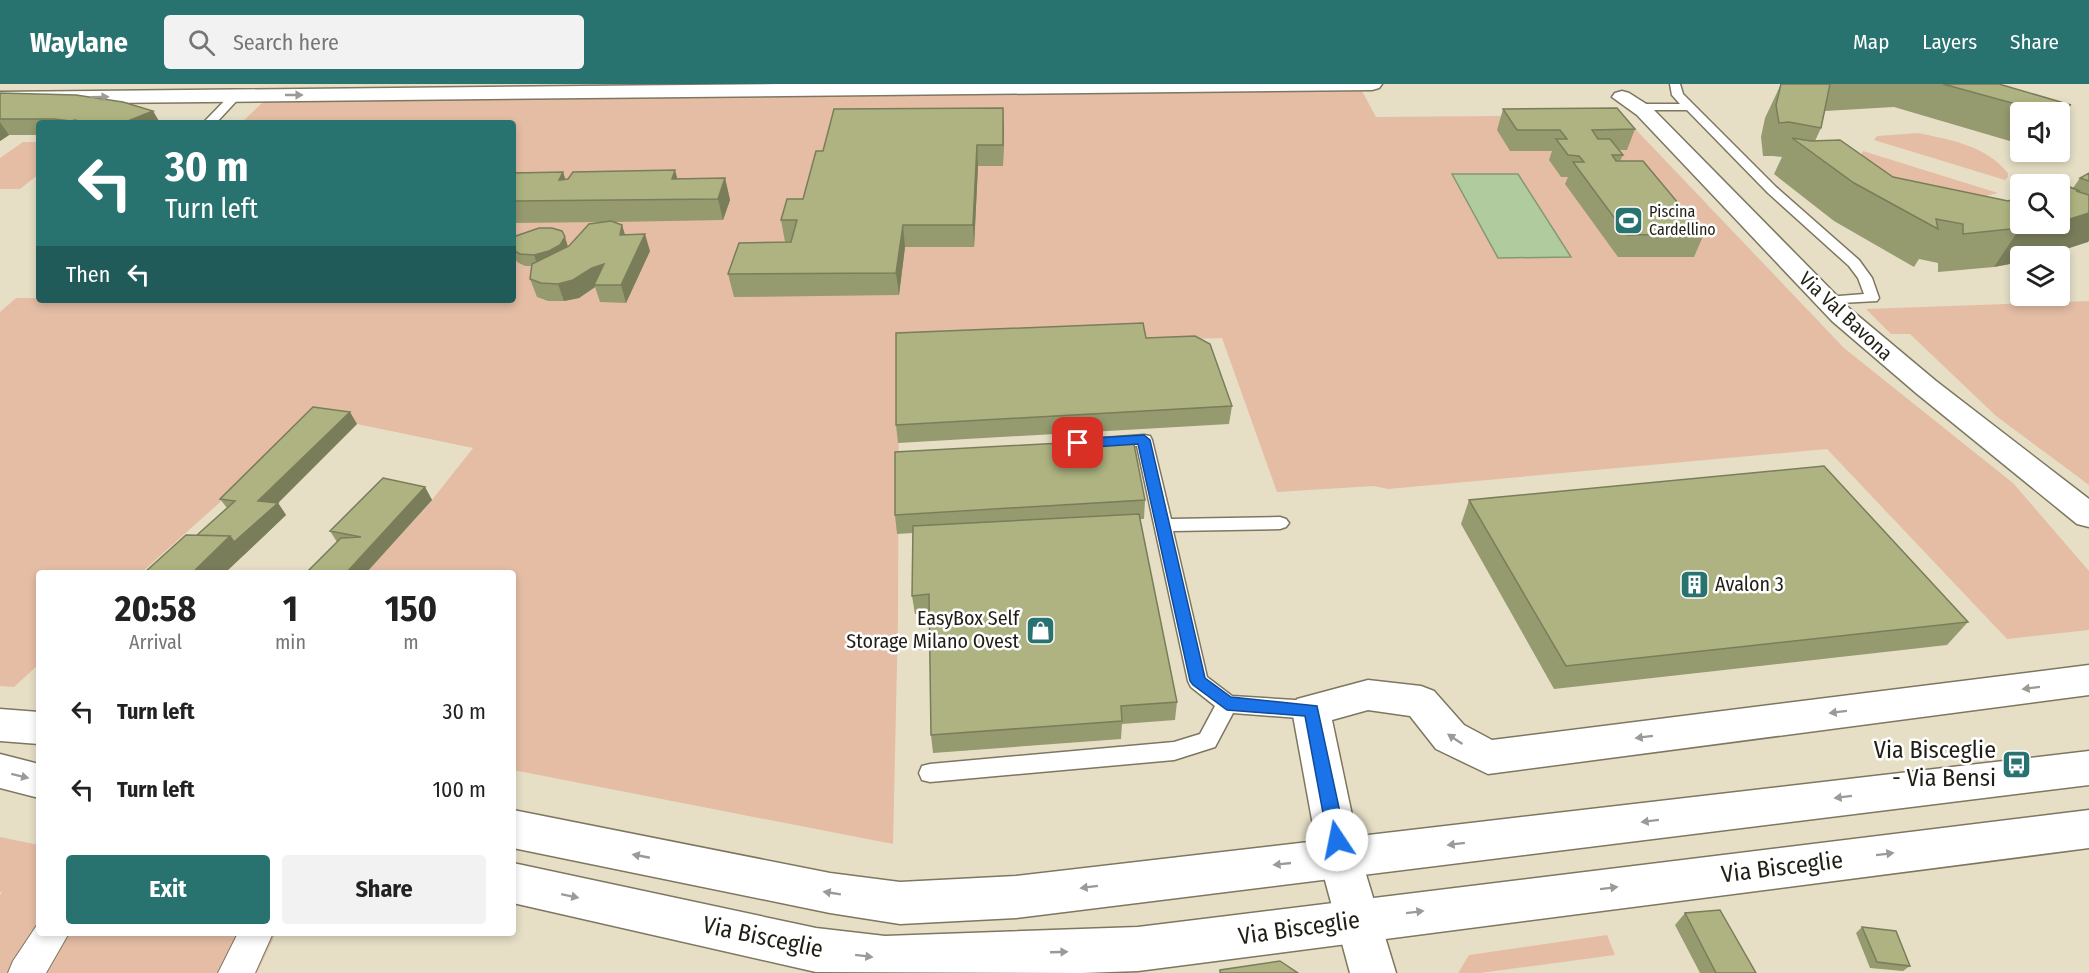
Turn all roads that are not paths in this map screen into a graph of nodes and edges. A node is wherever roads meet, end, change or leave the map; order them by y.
1 (1372, 84) edge
2 (1675, 84) edge
3 (241, 90) edge
4 (0, 98) edge
5 (1630, 102) joint
6 (1690, 107) junction
7 (212, 120) edge
8 (1827, 301) junction
9 (1086, 443) edge
10 (2089, 516) edge
11 (1280, 523) dead end
12 (1163, 525) junction
13 (2089, 680) edge
14 (1227, 704) junction
15 (1311, 710) junction
16 (0, 725) edge
17 (36, 728) edge
18 (2089, 768) edge
19 (0, 771) edge
20 (930, 773) dead end
21 (36, 780) edge
22 (2089, 829) edge
23 (516, 830) edge
24 (1340, 858) junction
25 (516, 884) edge
26 (1357, 920) junction
27 (50, 936) edge
28 (254, 936) edge
29 (26, 973) edge
30 (236, 973) edge
31 (1373, 973) edge

3 -> 1 street
2 - 6 lane
4 -> 3 street
3 - 7 lane
5 - 6 lane
5 - 8 street, Via Val Bavona
6 - 8 lane
8 - 10 street, Via Val Bavona
9 - 12 lane
11 - 12 lane
12 - 14 lane
13 -> 15 street
14 - 15 lane
14 - 20 lane
15 - 24 street
16 - 17 street
18 -> 24 street
19 -> 21 street
26 -> 22 street, Via Bisceglie
24 -> 23 street
24 - 26 street
25 -> 26 street, Via Bisceglie
26 - 31 street
27 - 29 street
28 - 30 street

